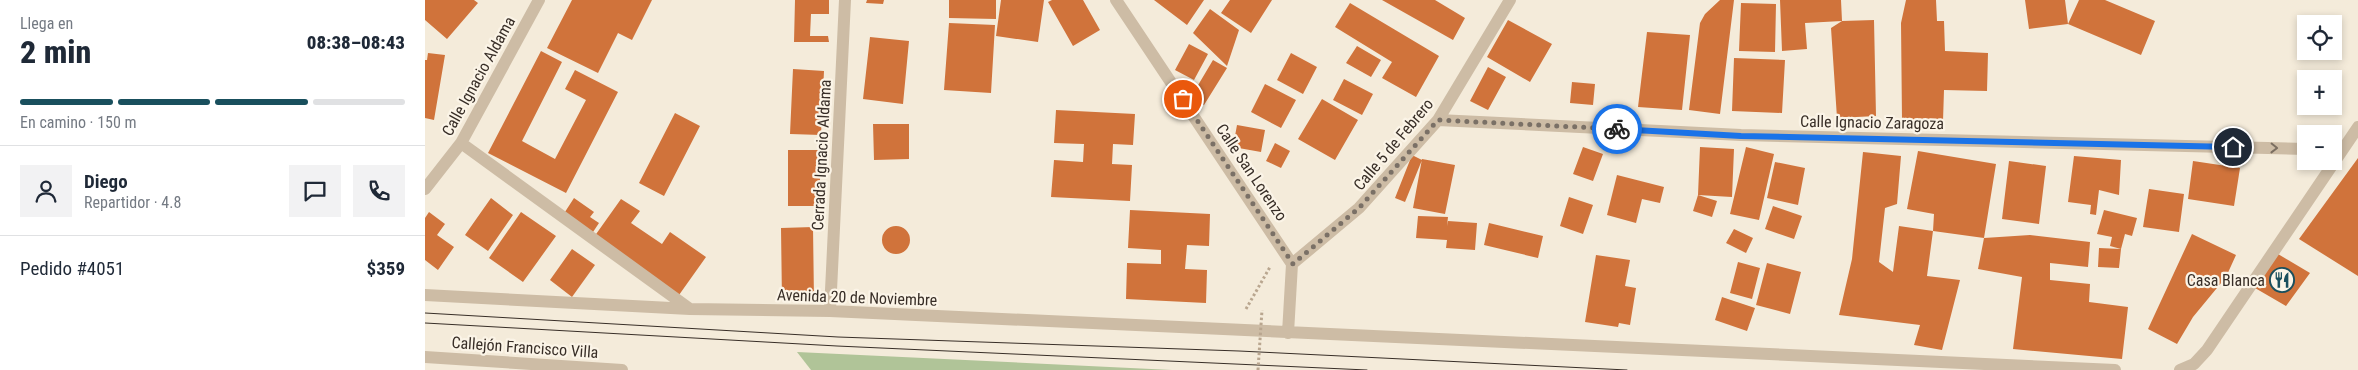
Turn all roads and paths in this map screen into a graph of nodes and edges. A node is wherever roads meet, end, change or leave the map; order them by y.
1 (539, 0) edge
2 (845, 0) edge
3 (1116, 0) edge
4 (1510, 0) edge
5 (1438, 120) junction
6 (2358, 127) edge
7 (461, 143) junction
8 (2342, 145) edge
9 (2297, 149) edge
10 (2325, 170) edge
11 (425, 189) edge
12 (1282, 247) junction
13 (1293, 264) junction
14 (1270, 282) dead end
15 (425, 295) edge
16 (1267, 302) dead end
17 (690, 309) junction
18 (830, 311) junction
19 (1288, 333) junction
20 (425, 357) edge
21 (539, 367) edge
22 (622, 370) edge
23 (1258, 370) edge
24 (2115, 370) edge
25 (2180, 370) edge

1 - 7 street, Calle Ignacio Aldama
2 - 18 street, Cerrada Ignacio Aldama
3 - 12 street, Calle San Lorenzo
4 - 5 street, Calle 5 de Febrero
5 -> 9 street, Calle Ignacio Zaragoza
5 - 13 street, Calle 5 de Febrero
6 - 8 street
7 - 11 street, Calle Ignacio Aldama
7 - 17 street
10 - 25 street
12 - 13 street, Calle San Lorenzo
12 - 14 path
13 - 19 street
15 - 17 street, Avenida 20 de Noviembre
16 - 23 path, bridge
17 - 18 street, Avenida 20 de Noviembre
18 - 19 street, Avenida 20 de Noviembre
19 - 24 street, Avenida 20 de Noviembre
20 - 21 street, Callejón Francisco Villa
21 - 22 street, Callejón Francisco Villa

